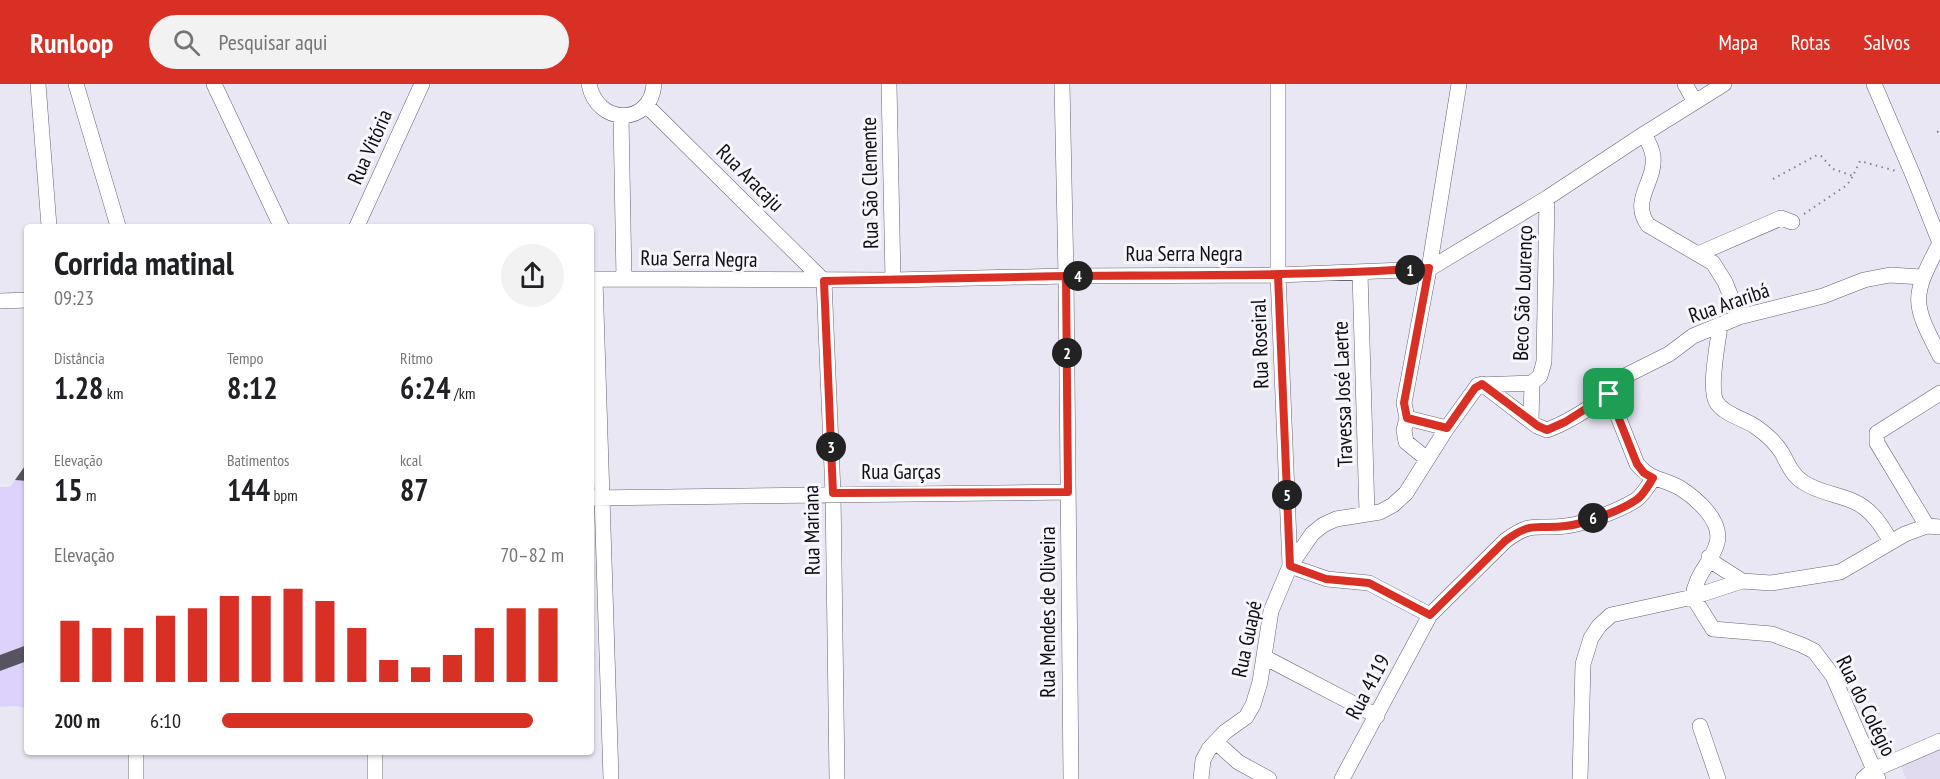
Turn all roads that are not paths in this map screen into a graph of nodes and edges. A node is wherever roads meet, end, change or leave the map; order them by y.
1 (38, 84) edge
2 (76, 84) edge
3 (214, 84) edge
4 (422, 84) edge
5 (589, 84) edge
6 (654, 84) edge
7 (889, 84) edge
8 (1062, 84) edge
9 (1278, 84) edge
10 (1459, 84) edge
11 (1685, 84) edge
12 (1724, 84) edge
13 (1874, 84) edge
14 (1695, 102) junction
15 (646, 105) junction
16 (621, 116) junction
17 (1644, 134) junction
18 (1547, 198) junction
19 (1792, 222) road end
20 (49, 224) edge
21 (117, 224) edge
22 (280, 224) edge
23 (358, 224) edge
24 (1940, 243) edge
25 (1698, 254) junction
26 (1429, 268) junction
27 (1360, 273) junction
28 (1278, 275) junction
29 (1066, 276) junction
30 (1922, 277) junction
31 (594, 279) edge
32 (624, 279) junction
33 (892, 280) junction
34 (824, 281) junction
35 (24, 300) edge
36 (0, 301) edge
37 (1739, 317) junction
38 (1720, 326) junction
39 (594, 334) edge
40 (1940, 356) edge
41 (1532, 383) junction
42 (1482, 384) junction
43 (1940, 393) edge
44 (1609, 394) junction
45 (1407, 418) junction
46 (1531, 420) junction
47 (1447, 428) junction
48 (1427, 459) junction
49 (1653, 478) junction
50 (1068, 492) junction
51 (833, 493) junction
52 (597, 498) edge
53 (1367, 513) junction
54 (1934, 527) edge
55 (1891, 542) junction
56 (1709, 557) junction
57 (1290, 566) junction
58 (1742, 581) junction
59 (1693, 597) junction
60 (1430, 615) junction
61 (1264, 657) junction
62 (1377, 716) junction
63 (1700, 726) dead end
64 (1940, 741) edge
65 (1216, 742) junction
66 (136, 755) edge
67 (375, 755) edge
68 (1871, 776) edge
69 (136, 779) edge
70 (375, 779) edge
71 (611, 779) edge
72 (837, 779) edge
73 (1071, 779) edge
74 (1201, 779) edge
75 (1269, 779) edge
76 (1341, 779) edge
77 (1580, 779) edge
78 (1718, 779) edge

1 - 20 street
2 - 21 street
3 - 22 street
4 - 23 street, Rua Vitória
5 - 16 street
6 - 15 street
7 - 33 street, Rua São Clemente
8 - 29 street, Rua Mendes de Oliveira
9 - 28 street, Rua Roseiral
10 - 26 street
11 - 14 street
12 - 14 street, Rua Serra Negra
13 - 24 street
14 - 17 street, Rua Serra Negra
15 - 16 street
15 - 34 street, Rua Aracaju
16 - 32 street
17 - 18 street, Rua Serra Negra
17 - 25 street
18 - 26 street, Rua Serra Negra
18 - 41 street, Beco São Lourenço
19 - 25 street
24 - 30 street
25 - 37 street
26 - 27 street, Rua Serra Negra
26 - 45 street
27 - 28 street, Rua Serra Negra
27 - 53 street, Travessa José Laerte
28 - 29 street, Rua Serra Negra
28 - 57 street, Rua Roseiral
29 - 33 street, Rua Serra Negra
29 - 50 street, Rua Mendes de Oliveira
30 - 37 street, Rua Araribá
30 - 40 street
31 - 32 street, Rua Serra Negra
32 - 34 street, Rua Serra Negra
33 - 34 street, Rua Serra Negra
34 - 51 street, Rua Mariana
35 - 36 street
37 - 38 street, Rua Araribá
38 - 44 street, Rua Araribá
38 - 55 street
39 - 52 street
41 - 42 street
41 - 46 street, Beco São Lourenço
42 - 46 street, Rua Araribá
42 - 47 street, Rua Guapé
43 - 54 street
44 - 46 street, Rua Araribá
44 - 49 street
45 - 47 street
45 - 48 street
47 - 48 street, Rua Guapé
48 - 53 street, Rua Guapé
49 - 56 street
49 - 60 street, Rua 4119
50 - 51 street, Rua Garças
50 - 73 street, Rua Mendes de Oliveira
51 - 52 street, Rua Garças
51 - 72 street, Rua Mariana
52 - 71 street
53 - 57 street, Rua Guapé
54 - 55 street
55 - 58 street
56 - 58 street
56 - 59 street
57 - 60 street
57 - 61 street, Rua Guapé
58 - 59 street
59 - 68 street, Rua do Colégio
59 - 77 street
60 - 62 street, Rua 4119
61 - 62 street
61 - 65 street, Rua Guapé
62 - 76 street, Rua 4119
63 - 78 street
64 - 68 street
65 - 74 street, Rua Guapé
65 - 75 street
66 - 69 street
67 - 70 street

